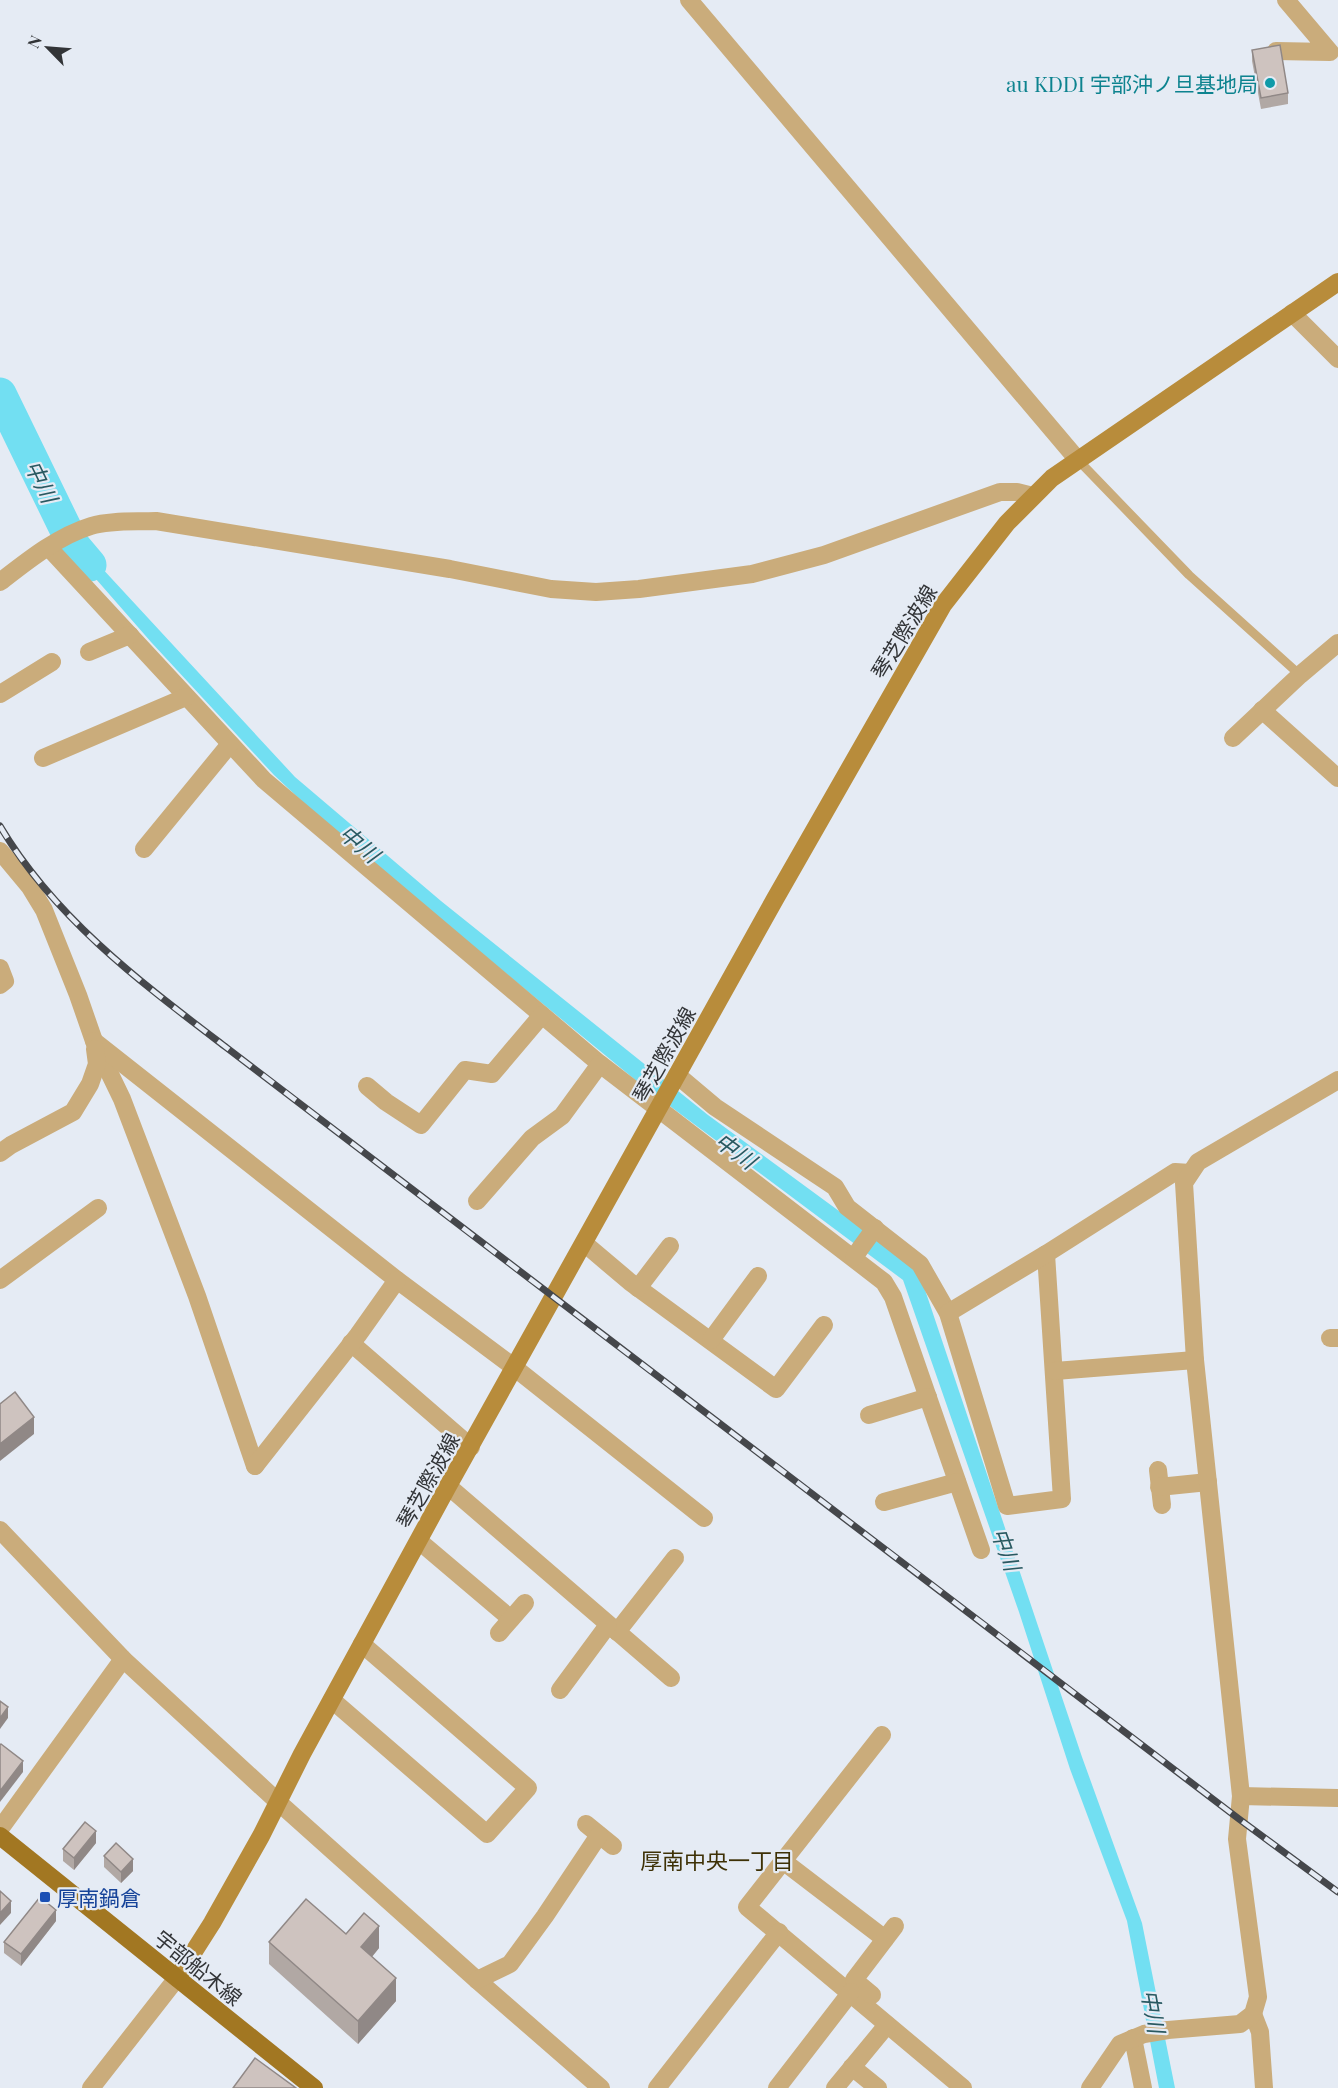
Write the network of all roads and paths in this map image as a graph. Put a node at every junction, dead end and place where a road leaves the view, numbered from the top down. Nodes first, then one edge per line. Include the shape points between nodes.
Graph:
1 (689, 0) edge
2 (1286, 0) edge
3 (1276, 51) edge
4 (1338, 282) edge
5 (1292, 313) junction
6 (1338, 359) edge
7 (1077, 459) junction
8 (1033, 496) junction
9 (49, 548) junction
10 (1, 579) edge
11 (130, 635) junction
12 (1338, 643) edge
13 (89, 652) dead end
14 (52, 662) dead end
15 (1300, 675) junction
16 (0, 694) edge
17 (186, 697) junction
18 (1262, 710) junction
19 (1233, 738) dead end
20 (230, 744) junction
21 (43, 758) dead end
22 (1338, 778) edge
23 (144, 849) dead end
24 (0, 851) edge
25 (0, 968) edge
26 (0, 985) edge
27 (542, 1015) junction
28 (94, 1041) junction
29 (600, 1064) junction
30 (676, 1077) junction
31 (1338, 1080) edge
32 (367, 1086) dead end
33 (660, 1106) junction
34 (0, 1153) edge
35 (1190, 1173) junction
36 (477, 1201) dead end
37 (98, 1208) dead end
38 (874, 1230) junction
39 (584, 1244) junction
40 (670, 1246) dead end
41 (856, 1254) junction
42 (1046, 1254) junction
43 (758, 1276) dead end
44 (0, 1280) edge
45 (397, 1280) junction
46 (638, 1288) junction
47 (948, 1313) junction
48 (824, 1324) dead end
49 (711, 1340) junction
50 (351, 1343) junction
51 (1196, 1360) junction
52 (515, 1368) junction
53 (1055, 1371) junction
54 (928, 1397) junction
55 (869, 1414) dead end
56 (471, 1447) junction
57 (957, 1482) junction
58 (1208, 1482) junction
59 (448, 1486) junction
60 (1160, 1487) dead end
61 (884, 1502) dead end
62 (704, 1518) dead end
63 (0, 1530) edge
64 (419, 1541) junction
65 (981, 1550) dead end
66 (675, 1558) dead end
67 (525, 1603) dead end
68 (511, 1619) junction
69 (613, 1629) junction
70 (499, 1634) dead end
71 (362, 1644) junction
72 (123, 1659) junction
73 (671, 1678) dead end
74 (560, 1690) dead end
75 (332, 1700) junction
76 (882, 1735) dead end
77 (1241, 1796) junction
78 (1338, 1798) edge
79 (277, 1801) junction
80 (0, 1829) edge
81 (600, 1835) dead end
82 (0, 1836) edge
83 (783, 1861) junction
84 (779, 1932) junction
85 (177, 1978) junction
86 (477, 1980) junction
87 (851, 1992) junction
88 (1253, 2014) junction
89 (887, 2025) junction
90 (1139, 2036) junction
91 (852, 2067) junction
92 (91, 2088) edge
93 (314, 2088) edge
94 (601, 2088) edge
95 (657, 2088) edge
96 (777, 2088) edge
97 (835, 2088) edge
98 (878, 2088) edge
99 (963, 2088) edge
100 (977, 2088) edge
101 (1090, 2088) edge
102 (1143, 2088) edge
103 (1264, 2088) edge

1 - 7 street
2 - 3 street via 1330,52
4 - 5 main road, 琴芝際波線
5 - 6 street
5 - 7 main road, 琴芝際波線
7 - 8 main road, 琴芝際波線
7 - 15 lane via 1189,575
8 - 9 street via 1000,492 824,555 752,574 596,592 551,589 156,521 93,526 70,534
8 - 30 main road, 琴芝際波線 via 943,605
9 - 10 street
9 - 11 street
11 - 13 street
11 - 17 street
12 - 15 street
14 - 16 street
15 - 18 street
17 - 20 street
17 - 21 street
18 - 19 street
18 - 22 street
20 - 23 street
20 - 27 street via 294,807
24 - 28 street via 44,910
25 - 26 street via 5,981
27 - 29 street
27 - 32 street via 492,1074 465,1070 422,1125
28 - 34 street via 97,1064 73,1112
28 - 45 street
28 - 50 street via 122,1099 197,1296 255,1466
29 - 33 street
29 - 36 street via 562,1116 532,1138
30 - 33 main road, 琴芝際波線
30 - 38 street via 836,1187 847,1206
31 - 35 street via 1198,1162
33 - 39 main road, 琴芝際波線
33 - 41 street
35 - 42 street via 1175,1172
35 - 51 street via 1184,1183
37 - 44 street
38 - 41 street
38 - 47 street via 920,1264
39 - 46 street
39 - 52 main road, 琴芝際波線
40 - 46 street
41 - 54 street via 893,1297
42 - 47 street
42 - 53 street
43 - 49 street
45 - 50 street
45 - 52 street
46 - 49 street
47 - 53 street via 1007,1506 1062,1499
48 - 49 street via 776,1389
50 - 56 street
51 - 53 street
51 - 58 street
52 - 56 main road, 琴芝際波線
52 - 62 street
54 - 55 street
54 - 57 street
56 - 59 main road, 琴芝際波線
57 - 61 street
57 - 65 street
58 - 60 street
58 - 77 street
59 - 64 main road, 琴芝際波線
59 - 69 street
63 - 72 street
64 - 68 street
64 - 71 main road, 琴芝際波線
66 - 69 street
67 - 68 street
68 - 70 street
69 - 73 street
69 - 74 street
71 - 75 main road, 琴芝際波線
71 - 75 street via 528,1788 487,1834
72 - 79 street
72 - 80 street
75 - 79 main road, 琴芝際波線
76 - 83 street
77 - 78 street
77 - 88 street via 1237,1839 1258,1997
79 - 85 main road, 琴芝際波線 via 212,1923
79 - 86 street
81 - 86 street via 510,1964
82 - 85 main road, 宇部船木線
83 - 84 street via 747,1907
83 - 100 street via 890,1933 854,1980
84 - 87 street
84 - 95 street
85 - 92 street
85 - 93 main road, 宇部船木線
86 - 94 street
87 - 89 street
87 - 96 street
88 - 90 street via 1240,2024
88 - 103 street via 1260,2032
89 - 91 street
89 - 99 street
90 - 101 street via 1120,2044
90 - 102 street
91 - 97 street
91 - 98 street

